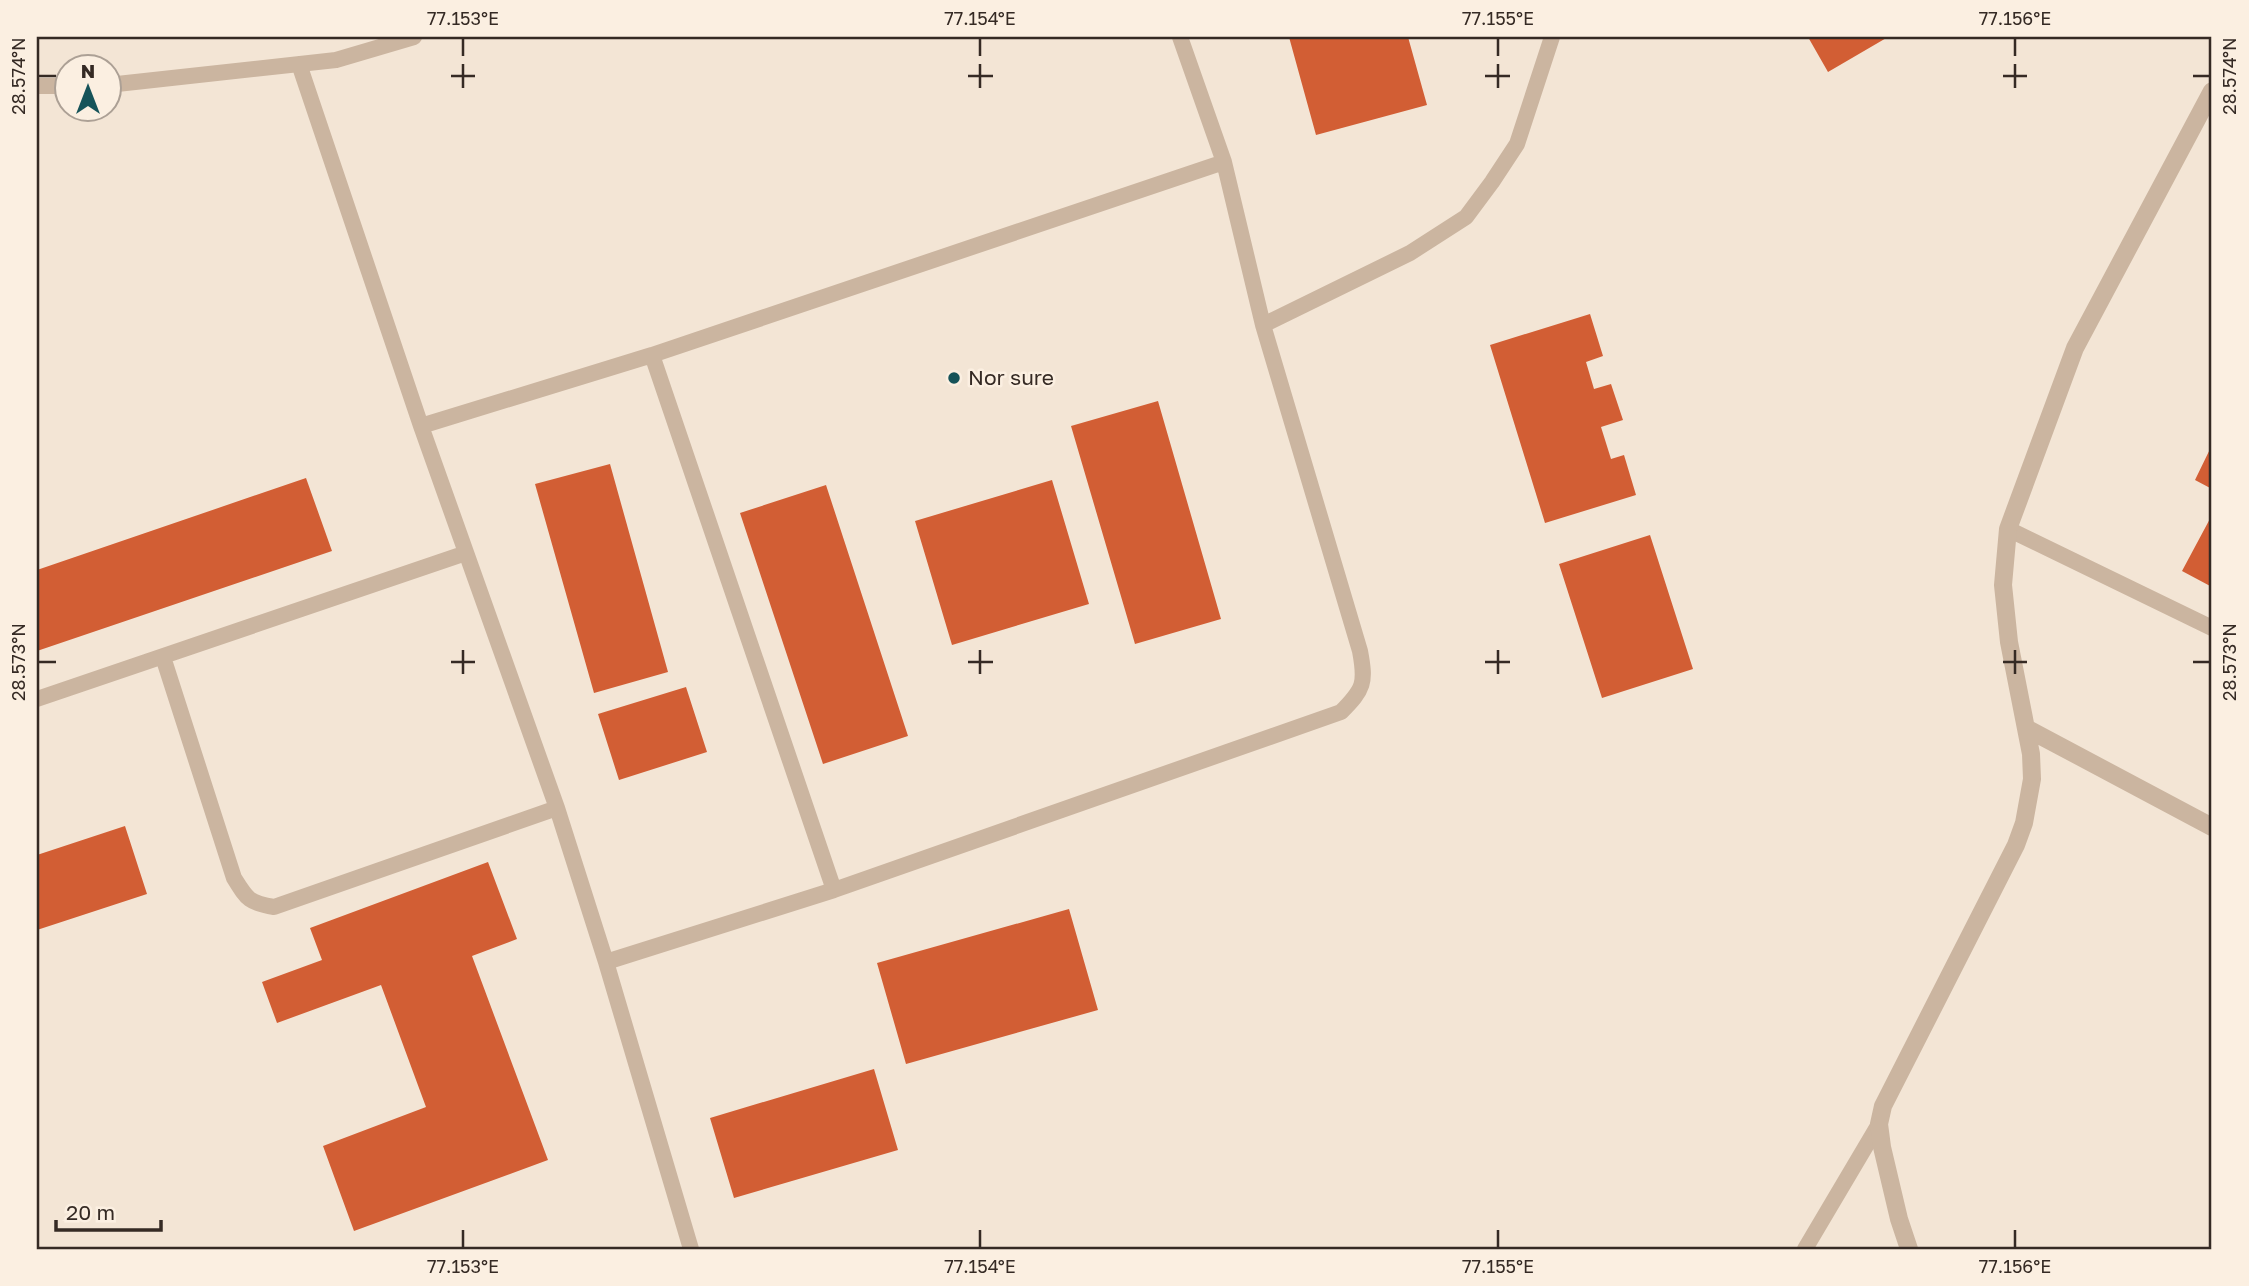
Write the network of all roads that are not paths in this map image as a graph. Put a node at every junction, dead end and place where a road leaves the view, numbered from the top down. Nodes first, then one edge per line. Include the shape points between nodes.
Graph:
1 (414, 37) edge
2 (1180, 37) edge
3 (1552, 37) edge
4 (299, 64) junction
5 (122, 83) edge
6 (2212, 91) edge
7 (1224, 162) junction
8 (1263, 325) junction
9 (652, 355) junction
10 (421, 426) junction
11 (2008, 528) junction
12 (466, 553) junction
13 (2212, 628) edge
14 (163, 657) junction
15 (37, 699) edge
16 (2026, 728) junction
17 (557, 808) junction
18 (2212, 827) edge
19 (834, 890) junction
20 (606, 962) junction
21 (1879, 1124) junction
22 (691, 1249) edge
23 (1805, 1249) edge
24 (1909, 1249) edge

1 - 4 lane via 336,60
2 - 7 lane
3 - 8 lane via 1517,144 1466,217 1410,253
4 - 5 lane
4 - 10 lane
6 - 11 street via 2075,348
7 - 8 lane
7 - 9 lane
8 - 19 lane via 1360,651 1364,674 1359,694 1341,712
9 - 10 lane
9 - 19 lane
10 - 12 lane
11 - 13 lane
11 - 16 street via 2003,585
12 - 14 lane
12 - 17 lane
14 - 15 lane
14 - 17 lane via 234,878 255,904 274,906
16 - 18 street
16 - 21 street via 2032,779 2016,845
17 - 20 lane
19 - 20 lane
20 - 22 lane
21 - 23 lane
21 - 24 street

